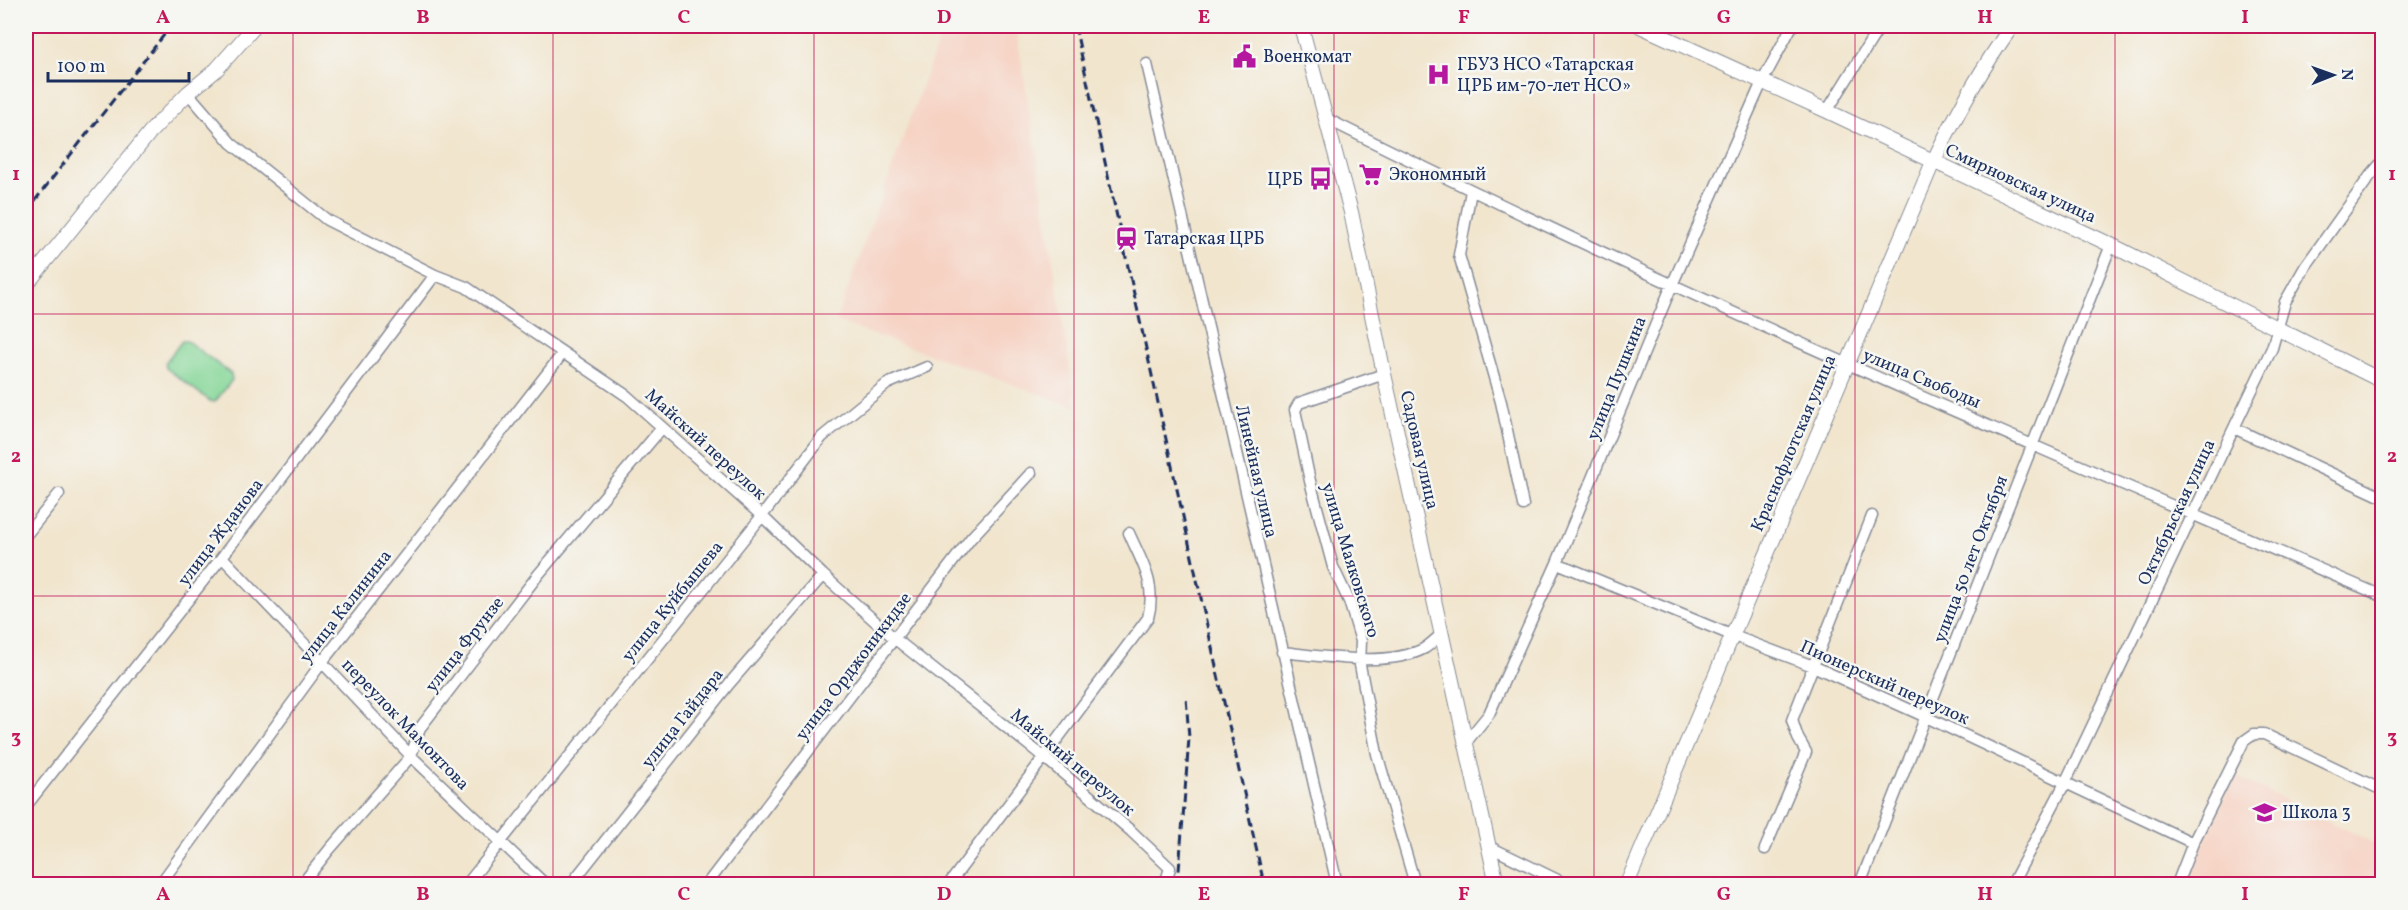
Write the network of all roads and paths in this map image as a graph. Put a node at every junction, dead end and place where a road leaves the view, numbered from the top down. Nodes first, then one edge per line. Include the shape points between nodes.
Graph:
1 (255, 26) edge
2 (1300, 26) edge
3 (1640, 26) edge
4 (1792, 26) edge
5 (1880, 26) edge
6 (2012, 26) edge
7 (1147, 64) dead end
8 (1762, 82) junction
9 (188, 93) junction
10 (1827, 111) junction
11 (1324, 118) junction
12 (1933, 162) junction
13 (2382, 162) edge
14 (1471, 191) junction
15 (2111, 245) junction
16 (435, 274) junction
17 (26, 285) edge
18 (1672, 285) junction
19 (2277, 329) junction
20 (563, 353) junction
21 (1846, 364) junction
22 (927, 367) dead end
23 (1384, 374) junction
24 (2382, 381) edge
25 (2234, 428) junction
26 (661, 429) junction
27 (2032, 443) junction
28 (1031, 473) dead end
29 (59, 494) dead end
30 (2382, 497) edge
31 (1523, 505) dead end
32 (2194, 514) junction
33 (762, 516) junction
34 (1872, 516) dead end
35 (1128, 533) dead end
36 (26, 535) edge
37 (222, 557) junction
38 (1557, 563) junction
39 (823, 575) junction
40 (2382, 596) edge
41 (1443, 633) junction
42 (1731, 635) junction
43 (894, 638) junction
44 (1282, 652) junction
45 (1360, 658) junction
46 (323, 661) junction
47 (1813, 666) junction
48 (1926, 717) junction
49 (1467, 741) junction
50 (411, 756) junction
51 (1045, 758) junction
52 (2065, 783) junction
53 (2382, 790) edge
54 (26, 806) edge
55 (500, 843) junction
56 (2193, 843) junction
57 (1488, 846) junction
58 (1765, 849) dead end
59 (160, 885) edge
60 (302, 885) edge
61 (468, 885) edge
62 (545, 885) edge
63 (571, 885) edge
64 (707, 885) edge
65 (949, 885) edge
66 (1164, 885) edge
67 (1337, 885) edge
68 (1415, 885) edge
69 (1497, 885) edge
70 (1566, 885) edge
71 (1627, 885) edge
72 (1860, 885) edge
73 (2012, 885) edge
74 (2177, 885) edge

1 - 9 street via 216,70
2 - 11 street, Садовая улица
3 - 8 street, Смирновская улица
4 - 8 street, улица Пушкина
5 - 10 street
6 - 12 street, Краснофлотская улица via 1984,64
7 - 44 street, Линейная улица
8 - 10 street, Смирновская улица
8 - 18 street, улица Пушкина
9 - 16 street, Майский переулок via 231,143 327,220
9 - 17 street via 151,131
10 - 12 street, Смирновская улица
11 - 14 street, улица Свободы
11 - 23 street, Садовая улица via 1351,212
12 - 15 street, Смирновская улица
12 - 21 street, Краснофлотская улица
13 - 19 street, Октябрьская улица via 2305,267 2285,302
14 - 18 street, улица Свободы
14 - 31 street via 1459,255 1501,402
15 - 19 street, Смирновская улица
15 - 27 street, улица 50 лет Октября
16 - 20 street, Майский переулок via 466,287
16 - 37 street, улица Жданова
18 - 21 street, улица Свободы
18 - 38 street, улица Пушкина
19 - 24 street, Смирновская улица
19 - 25 street, Октябрьская улица
20 - 26 street, Майский переулок via 627,396
20 - 46 street, улица Калинина
21 - 27 street, улица Свободы
21 - 42 street, Краснофлотская улица
22 - 33 street, улица Куйбышева via 887,384 822,437
23 - 41 street, Садовая улица
23 - 45 street, улица Маяковского via 1299,403 1295,410 1333,567 1362,642
25 - 30 street
25 - 32 street, Октябрьская улица
26 - 33 street, Майский переулок
26 - 50 street, улица Фрунзе via 538,576 420,728
27 - 32 street, улица Свободы
27 - 48 street, улица 50 лет Октября
28 - 43 street, улица Орджоникидзе via 971,538
29 - 36 street
32 - 40 street, улица Свободы
32 - 52 street, Октябрьская улица
33 - 39 street, Майский переулок
33 - 55 street, улица Куйбышева
34 - 47 street
35 - 51 street via 1151,582 1148,618
37 - 46 street, переулок Мамонтова
37 - 54 street, улица Жданова
38 - 42 street, Пионерский переулок
38 - 49 street, улица Пушкина via 1489,714
39 - 43 street, Майский переулок
39 - 63 street, улица Гайдара via 729,684
41 - 45 street via 1425,648 1408,655
41 - 49 street, Садовая улица
42 - 47 street, Пионерский переулок
42 - 71 street, Краснофлотская улица
43 - 51 street, Майский переулок
43 - 64 street, улица Орджоникидзе
44 - 45 street
44 - 67 street, Линейная улица
45 - 68 street, улица Маяковского via 1377,754
46 - 50 street, переулок Мамонтова
46 - 59 street, улица Калинина
47 - 48 street, Пионерский переулок
47 - 58 street via 1792,720 1806,752
48 - 52 street, Пионерский переулок
48 - 72 street, улица 50 лет Октября
49 - 57 street, Садовая улица
50 - 55 street, переулок Мамонтова
50 - 60 street, улица Фрунзе
51 - 65 street
51 - 66 street, Майский переулок via 1170,868
52 - 56 street, Пионерский переулок
52 - 73 street, Октябрьская улица
53 - 56 street via 2264,734 2253,734 2244,741
55 - 61 street, улица Куйбышева
55 - 62 street, переулок Мамонтова
56 - 74 street
57 - 69 street, Садовая улица
57 - 70 street

